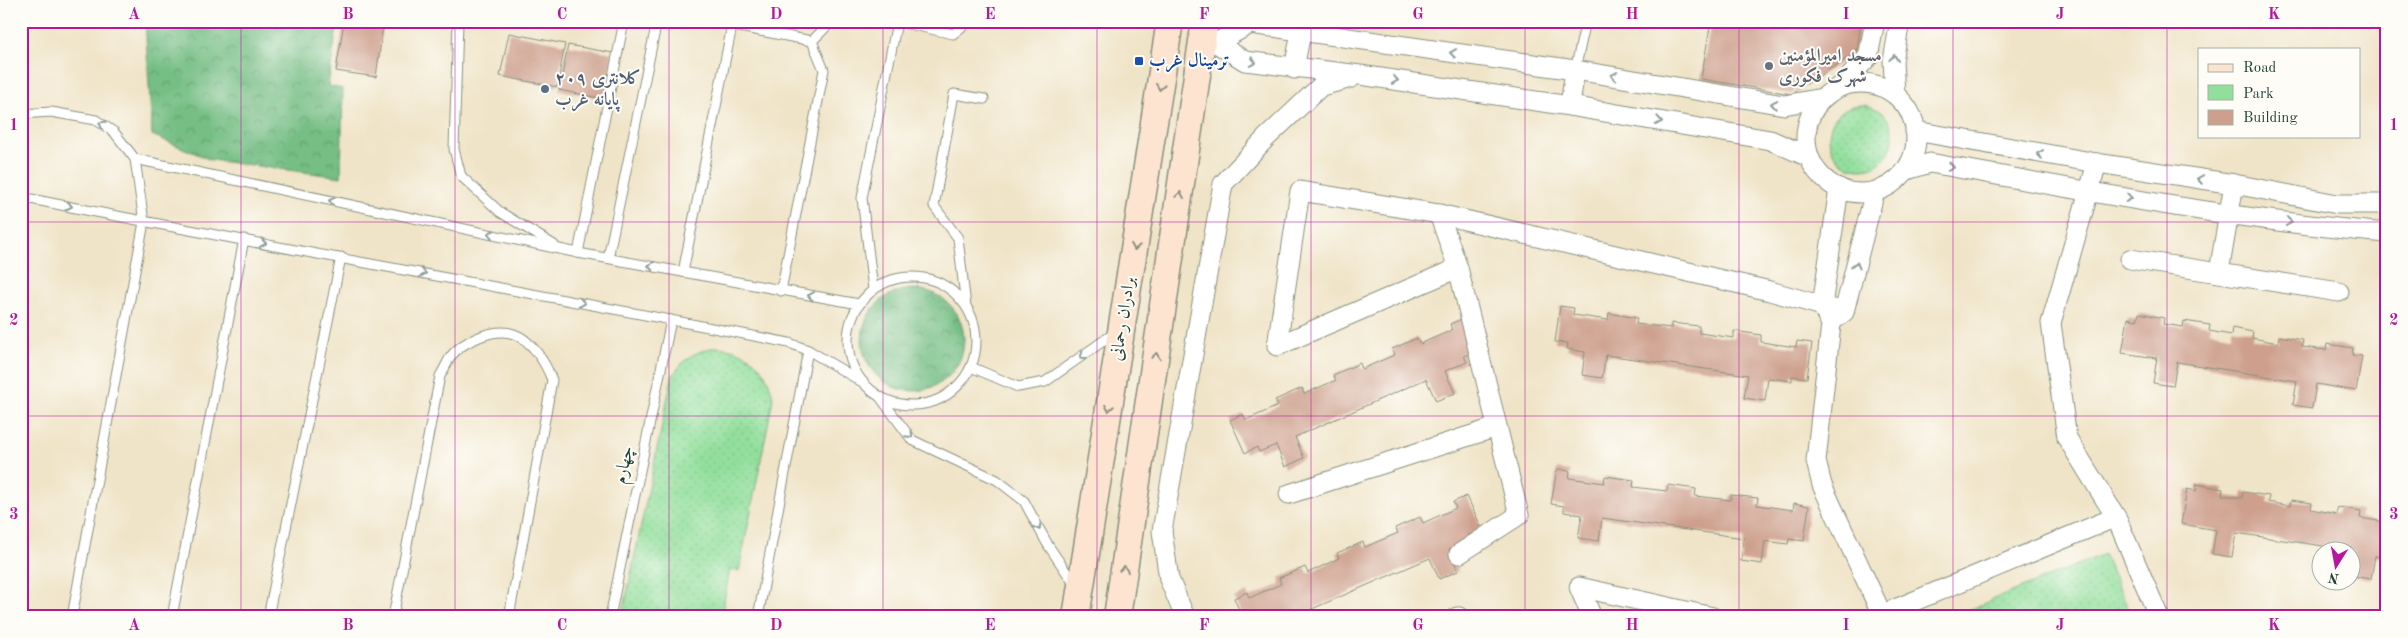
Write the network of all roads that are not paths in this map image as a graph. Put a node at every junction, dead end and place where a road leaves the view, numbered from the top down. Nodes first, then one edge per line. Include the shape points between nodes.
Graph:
1 (458, 21) edge
2 (624, 21) edge
3 (657, 21) edge
4 (708, 21) edge
5 (832, 21) edge
6 (969, 21) edge
7 (1170, 21) edge
8 (1586, 21) edge
9 (1875, 21) edge
10 (1900, 21) edge
11 (896, 22) edge
12 (732, 26) junction
13 (1301, 32) junction
14 (1208, 35) edge
15 (812, 41) junction
16 (1294, 69) junction
17 (1575, 70) junction
18 (1360, 75) junction
19 (1841, 86) junction
20 (1895, 94) junction
21 (1822, 98) junction
22 (984, 99) dead end
23 (1570, 106) junction
24 (21, 114) edge
25 (1915, 131) junction
26 (1809, 157) junction
27 (135, 159) junction
28 (2097, 163) junction
29 (1904, 171) junction
30 (2234, 184) junction
31 (1839, 188) junction
32 (1874, 191) junction
33 (2090, 192) junction
34 (21, 196) edge
35 (2387, 204) edge
36 (2228, 213) junction
37 (1439, 214) junction
38 (144, 222) junction
39 (2387, 233) edge
40 (244, 239) junction
41 (560, 249) junction
42 (578, 252) junction
43 (341, 257) junction
44 (608, 258) junction
45 (2130, 259) dead end
46 (1458, 268) junction
47 (683, 272) junction
48 (2219, 272) junction
49 (873, 289) junction
50 (781, 291) junction
51 (2339, 292) dead end
52 (859, 304) junction
53 (966, 306) junction
54 (1822, 306) junction
55 (1837, 318) junction
56 (671, 320) junction
57 (1122, 328) junction
58 (808, 350) junction
59 (970, 367) junction
60 (864, 383) junction
61 (880, 396) junction
62 (1497, 427) junction
63 (1289, 494) dead end
64 (2116, 517) junction
65 (1459, 554) dead end
66 (1080, 592) junction
67 (1881, 616) edge
68 (72, 617) edge
69 (172, 617) edge
70 (268, 617) edge
71 (393, 617) edge
72 (510, 617) edge
73 (610, 617) edge
74 (758, 617) edge
75 (1076, 617) edge
76 (1117, 617) edge
77 (1185, 617) edge
78 (1592, 617) edge
79 (1713, 617) edge
80 (2159, 617) edge

1 - 41 lane via 454,149 462,176 500,212
2 - 42 lane
3 - 44 lane
4 - 12 lane
5 - 15 lane
6 - 11 lane via 954,34
7 -> 57 main road, برادران رحمانی
8 - 17 lane
9 - 19 street via 1868,57
20 -> 10 street via 1893,61
11 - 49 lane via 862,198
12 - 15 lane
12 - 47 lane
13 - 14 street via 1250,24
13 - 16 street
17 -> 13 street
14 -> 16 street via 1245,61
76 -> 14 main road
15 - 50 lane via 824,70
16 - 18 street
21 -> 17 street via 1784,105
17 - 23 street
18 -> 23 street
18 - 77 street via 1321,86 1223,184 1162,531 1170,579
19 - 20 street via 1869,83
19 - 21 street
20 - 25 street via 1905,104
21 - 26 street via 1810,115 1806,129
22 - 53 lane via 954,94 934,206 958,238
23 -> 26 street via 1770,140
27 -> 24 lane via 114,132 96,120 51,112
28 -> 25 street
25 - 29 street via 1913,152
26 - 31 street via 1821,175
27 - 38 lane
41 -> 27 lane
30 -> 28 street
28 - 33 street
29 - 32 street via 1896,180
29 -> 33 street via 1930,163
30 - 35 street via 2337,204
30 - 36 street
31 - 32 street via 1863,193
31 - 54 street
55 -> 32 street
33 -> 36 street
33 - 64 street via 2052,323 2067,438
34 -> 38 lane
36 -> 39 street
36 - 48 street
37 - 46 street
37 - 46 street via 1300,191 1277,346
37 - 54 street
38 - 40 lane
38 - 68 lane
40 -> 43 lane
40 - 69 lane
41 - 42 lane
42 - 44 lane
43 -> 56 lane
43 - 70 lane
47 -> 44 lane
45 - 48 street
46 - 62 street
47 - 50 lane
48 - 51 street
49 - 52 lane
49 - 53 lane via 892,280 913,276 934,280 952,291
52 -> 50 lane
52 - 60 lane via 850,324 848,345 852,365
53 - 59 lane via 975,326 976,347
54 - 55 street
55 - 67 street via 1816,460 1822,485
56 - 58 lane
56 - 73 lane, چهارم
57 -> 59 lane via 1045,382 1018,387
57 -> 66 main road, برادران رحمانی
58 - 60 lane
58 - 74 lane
59 - 61 lane via 959,385 942,398 922,404 900,404
60 - 61 lane
61 -> 66 lane via 912,440 997,480 1024,501 1048,545
62 - 63 street
62 - 65 street via 1519,515
64 - 67 street
64 - 80 street
66 - 75 main road, برادران رحمانی
71 - 72 lane via 440,376 451,356 468,341 491,334 514,334 533,348 546,364 552,380
78 - 79 street via 1579,587

